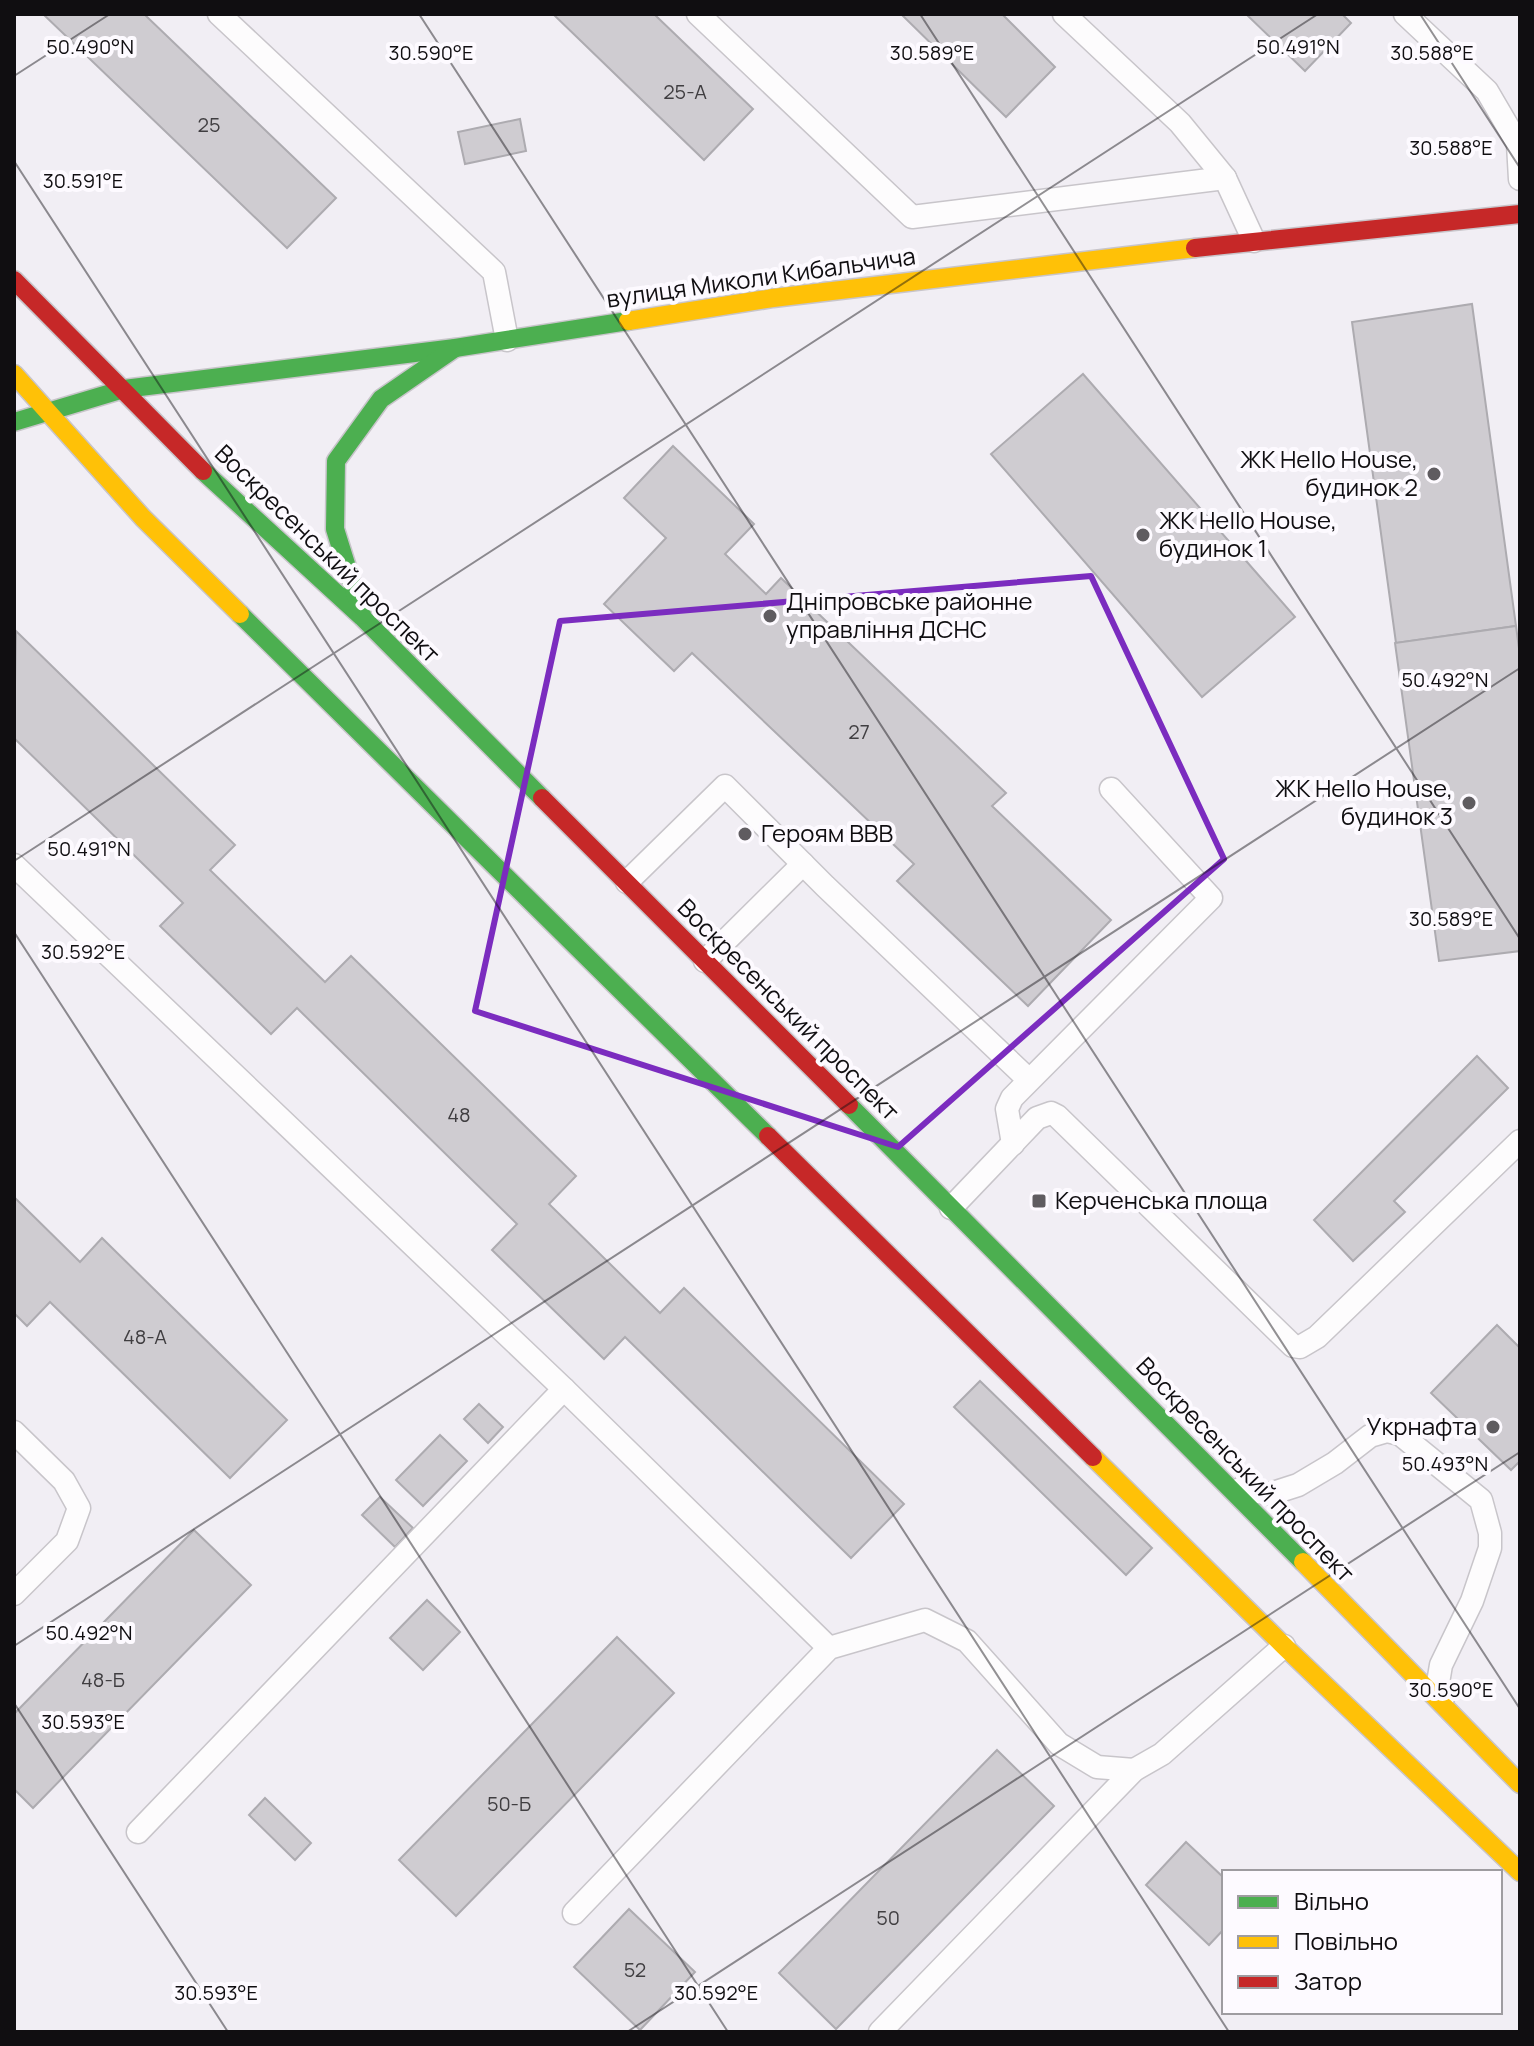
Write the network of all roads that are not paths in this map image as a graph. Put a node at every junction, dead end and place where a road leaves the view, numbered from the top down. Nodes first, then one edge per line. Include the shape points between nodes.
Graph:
1 (219, 14) edge
2 (698, 14) edge
3 (1064, 14) edge
4 (1405, 14) edge
5 (1225, 178) junction
6 (1520, 179) edge
7 (1520, 214) edge
8 (1254, 241) junction
9 (14, 280) edge
10 (507, 340) junction
11 (455, 348) junction
12 (14, 374) edge
13 (124, 389) junction
14 (49, 411) junction
15 (14, 422) edge
16 (362, 617) junction
17 (1111, 789) dead end
18 (803, 864) junction
19 (14, 865) edge
20 (627, 882) junction
21 (705, 961) junction
22 (1029, 1080) junction
23 (1520, 1141) edge
24 (1013, 1144) junction
25 (951, 1208) junction
26 (564, 1389) junction
27 (14, 1432) edge
28 (1230, 1487) junction
29 (14, 1594) edge
30 (1284, 1646) junction
31 (829, 1648) junction
32 (1449, 1714) junction
33 (1515, 1768) edge
34 (1134, 1770) junction
35 (138, 1832) dead end
36 (1520, 1872) edge
37 (574, 1913) dead end
38 (880, 2032) edge

1 - 10 lane via 494,272
2 - 5 lane via 912,217
3 - 5 lane via 1180,123
4 - 6 lane via 1487,91 1518,144
5 - 8 lane
7 - 8 main road, вулиця Миколи Кибальчича
8 - 10 main road, вулиця Миколи Кибальчича via 773,298
9 - 13 main road, Воскресенський проспект
10 - 11 main road, вулиця Миколи Кибальчича
11 - 13 main road, вулиця Миколи Кибальчича
11 - 16 main road via 381,399 336,461 335,529
12 - 14 main road
13 - 14 main road, вулиця Миколи Кибальчича
13 - 16 main road, Воскресенський проспект via 215,483
14 - 15 main road, вулиця Миколи Кибальчича
14 - 30 main road via 143,518
16 - 20 main road, Воскресенський проспект
17 - 22 lane via 1211,898
18 - 20 lane via 725,786
18 - 21 lane
18 - 22 lane
19 - 26 lane
20 - 21 main road, Воскресенський проспект
21 - 25 main road, Воскресенський проспект
22 - 24 lane via 1007,1109
23 - 24 lane via 1317,1337 1300,1347 1293,1346 1057,1116 1037,1118
24 - 25 lane
25 - 28 main road, Воскресенський проспект
26 - 31 lane
26 - 35 lane
27 - 29 lane via 64,1481 79,1508 67,1541
28 - 32 main road, Воскресенський проспект
28 - 32 lane via 1270,1494 1298,1485 1370,1436 1387,1431 1400,1434 1481,1500 1490,1548 1441,1665 1438,1683
30 - 34 lane via 1162,1754
30 - 36 main road
31 - 34 lane via 925,1620 967,1641 1059,1744 1097,1767
31 - 37 lane
32 - 33 main road, Воскресенський проспект
34 - 38 lane

